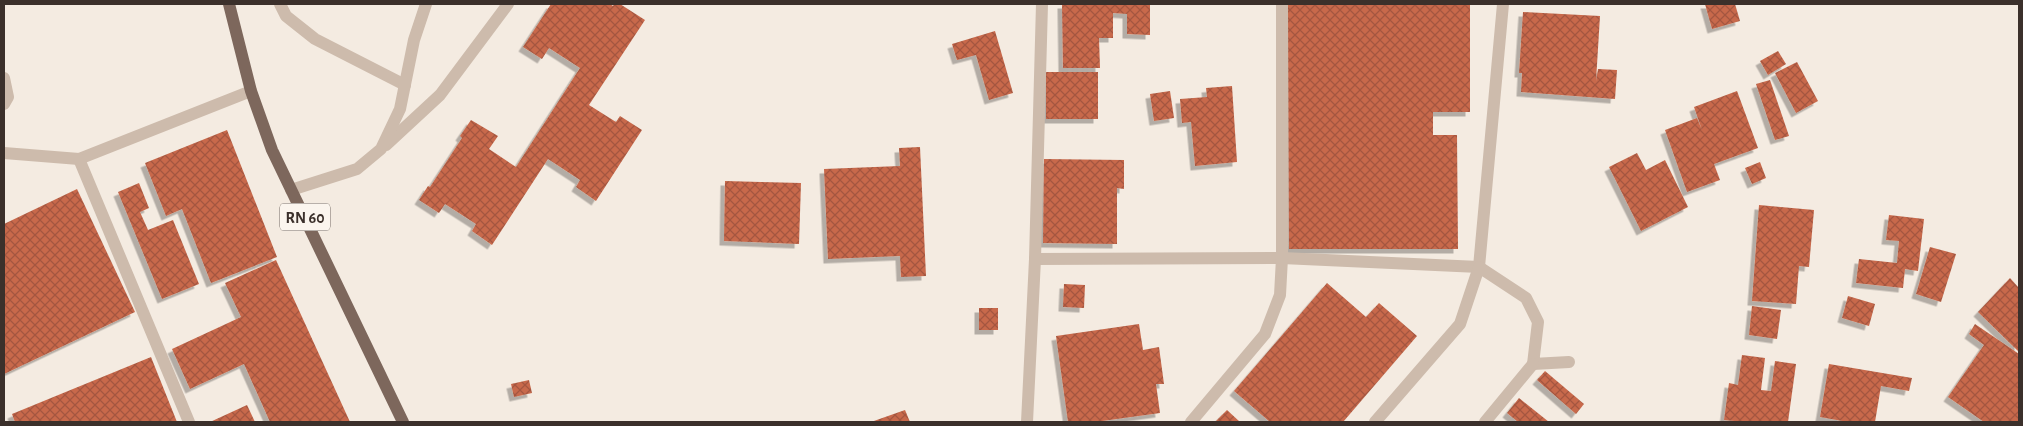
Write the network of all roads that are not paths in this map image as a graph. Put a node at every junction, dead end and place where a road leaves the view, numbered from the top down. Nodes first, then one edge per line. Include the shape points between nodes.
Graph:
1 (229, 4) edge
2 (280, 4) edge
3 (426, 4) edge
4 (508, 4) edge
5 (1042, 4) edge
6 (1282, 4) edge
7 (1503, 4) edge
8 (4, 78) edge
9 (405, 85) junction
10 (251, 91) junction
11 (4, 104) edge
12 (381, 149) junction
13 (4, 155) edge
14 (79, 159) junction
15 (291, 190) junction
16 (1282, 258) junction
17 (1035, 259) junction
18 (1479, 267) junction
19 (1569, 362) dead end
20 (1533, 364) junction
21 (188, 422) edge
22 (403, 422) edge
23 (1027, 422) edge
24 (1191, 422) edge
25 (1375, 422) edge
26 (1485, 422) edge

1 - 10 main road, RN 60
2 - 9 street via 286,16 315,39
3 - 9 street via 414,40
4 - 12 street via 440,95
5 - 17 street
6 - 16 street
7 - 18 street
8 - 11 street via 8,97
9 - 12 street via 400,110
10 - 14 street
10 - 15 main road, RN 60 via 272,150
12 - 15 street via 356,169
13 - 14 street
14 - 21 street
15 - 22 main road, RN 60
16 - 17 street
16 - 18 street
16 - 24 street via 1280,295 1266,334
17 - 23 street
18 - 20 street via 1526,298 1538,322
18 - 25 street via 1460,324
19 - 20 street
20 - 26 street

